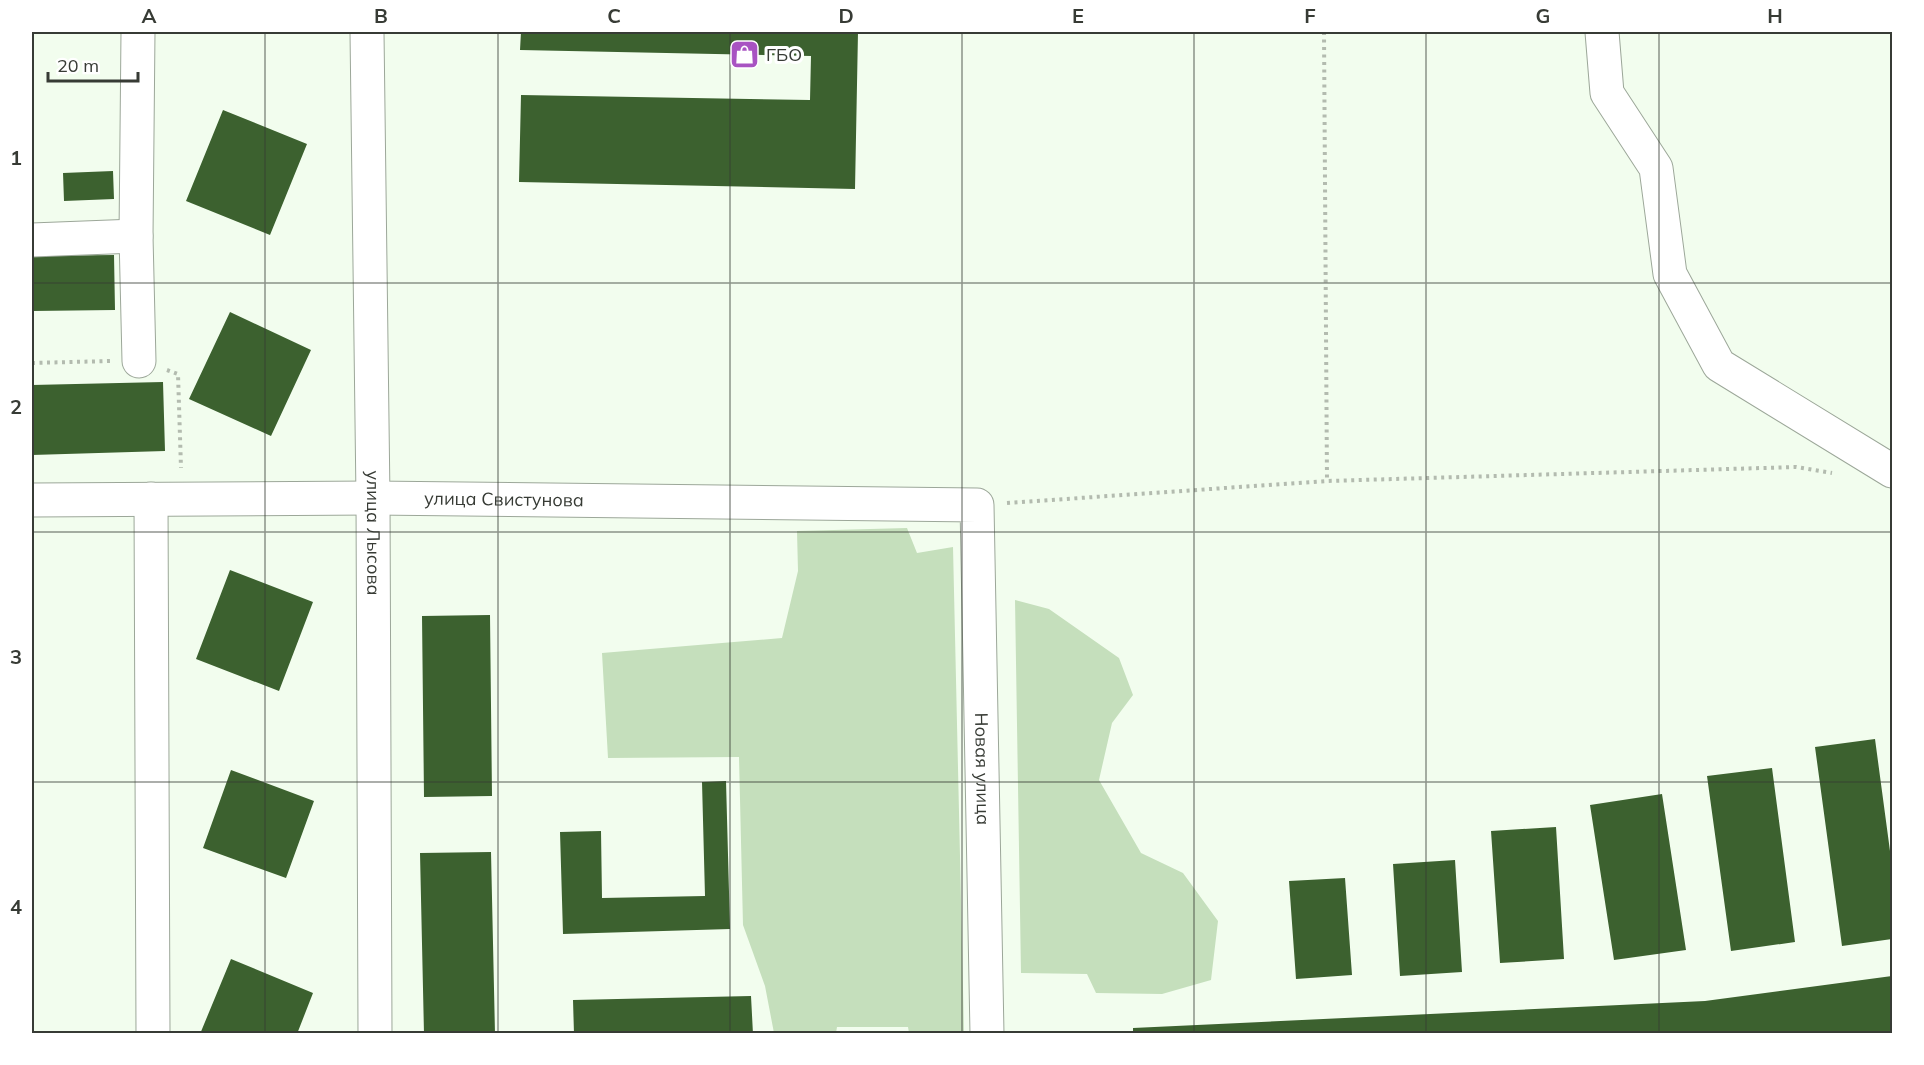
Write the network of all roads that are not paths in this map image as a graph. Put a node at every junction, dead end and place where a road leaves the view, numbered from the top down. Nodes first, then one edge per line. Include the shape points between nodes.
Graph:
1 (138, 32) edge
2 (367, 32) edge
3 (1602, 32) edge
4 (136, 236) junction
5 (32, 240) edge
6 (139, 361) road end
7 (1893, 471) edge
8 (373, 498) junction
9 (167, 499) junction
10 (32, 500) edge
11 (977, 505) joint
12 (153, 1034) edge
13 (375, 1034) edge
14 (987, 1034) edge

1 - 4 street
2 - 8 street, улица Лысова
3 - 7 street via 1607,93 1656,168 1670,274 1719,365
4 - 5 street
4 - 6 street
8 - 9 street, улица Свистунова
8 - 11 street, улица Свистунова
8 - 13 street, улица Лысова
9 - 10 street, улица Свистунова
9 - 12 street
11 - 14 street, Новая улица

